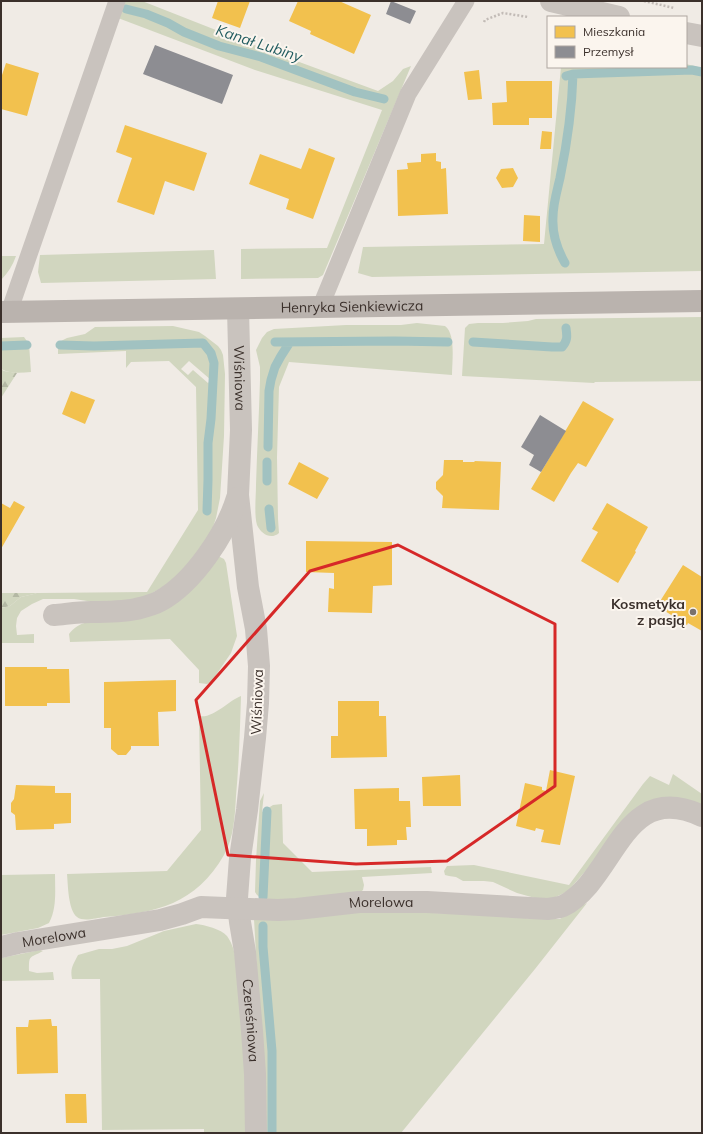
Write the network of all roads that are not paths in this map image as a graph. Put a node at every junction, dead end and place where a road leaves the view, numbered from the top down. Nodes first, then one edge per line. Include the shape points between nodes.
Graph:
1 (118, 1) edge
2 (466, 1) edge
3 (551, 1) edge
4 (615, 16) edge
5 (687, 33) edge
6 (702, 36) edge
7 (702, 301) edge
8 (320, 308) junction
9 (238, 309) junction
10 (5, 312) edge
11 (238, 495) junction
12 (54, 615) dead end
13 (702, 816) edge
14 (240, 858) junction
15 (201, 906) junction
16 (238, 908) junction
17 (1, 947) edge
18 (256, 1133) edge

1 - 10 lane
2 - 8 lane via 408,94
3 - 4 street
5 - 6 street
7 - 8 street, Henryka Sienkiewicza
8 - 9 street, Henryka Sienkiewicza
9 - 10 street, Henryka Sienkiewicza
9 - 11 street, Wiśniowa via 241,430
11 - 12 street, Wiśniowa via 234,510 214,546 192,574 159,602 123,611
11 - 14 street, Wiśniowa via 259,666 252,776
13 - 16 street, Morelowa via 670,807 646,814 628,829 581,892 561,907 548,909 427,902 373,902 297,910
14 - 15 street, Morelowa via 223,890
14 - 16 street, Wiśniowa
15 - 16 street, Morelowa
15 - 17 street, Morelowa via 160,920
16 - 18 street, Czereśniowa via 245,952 256,1074

